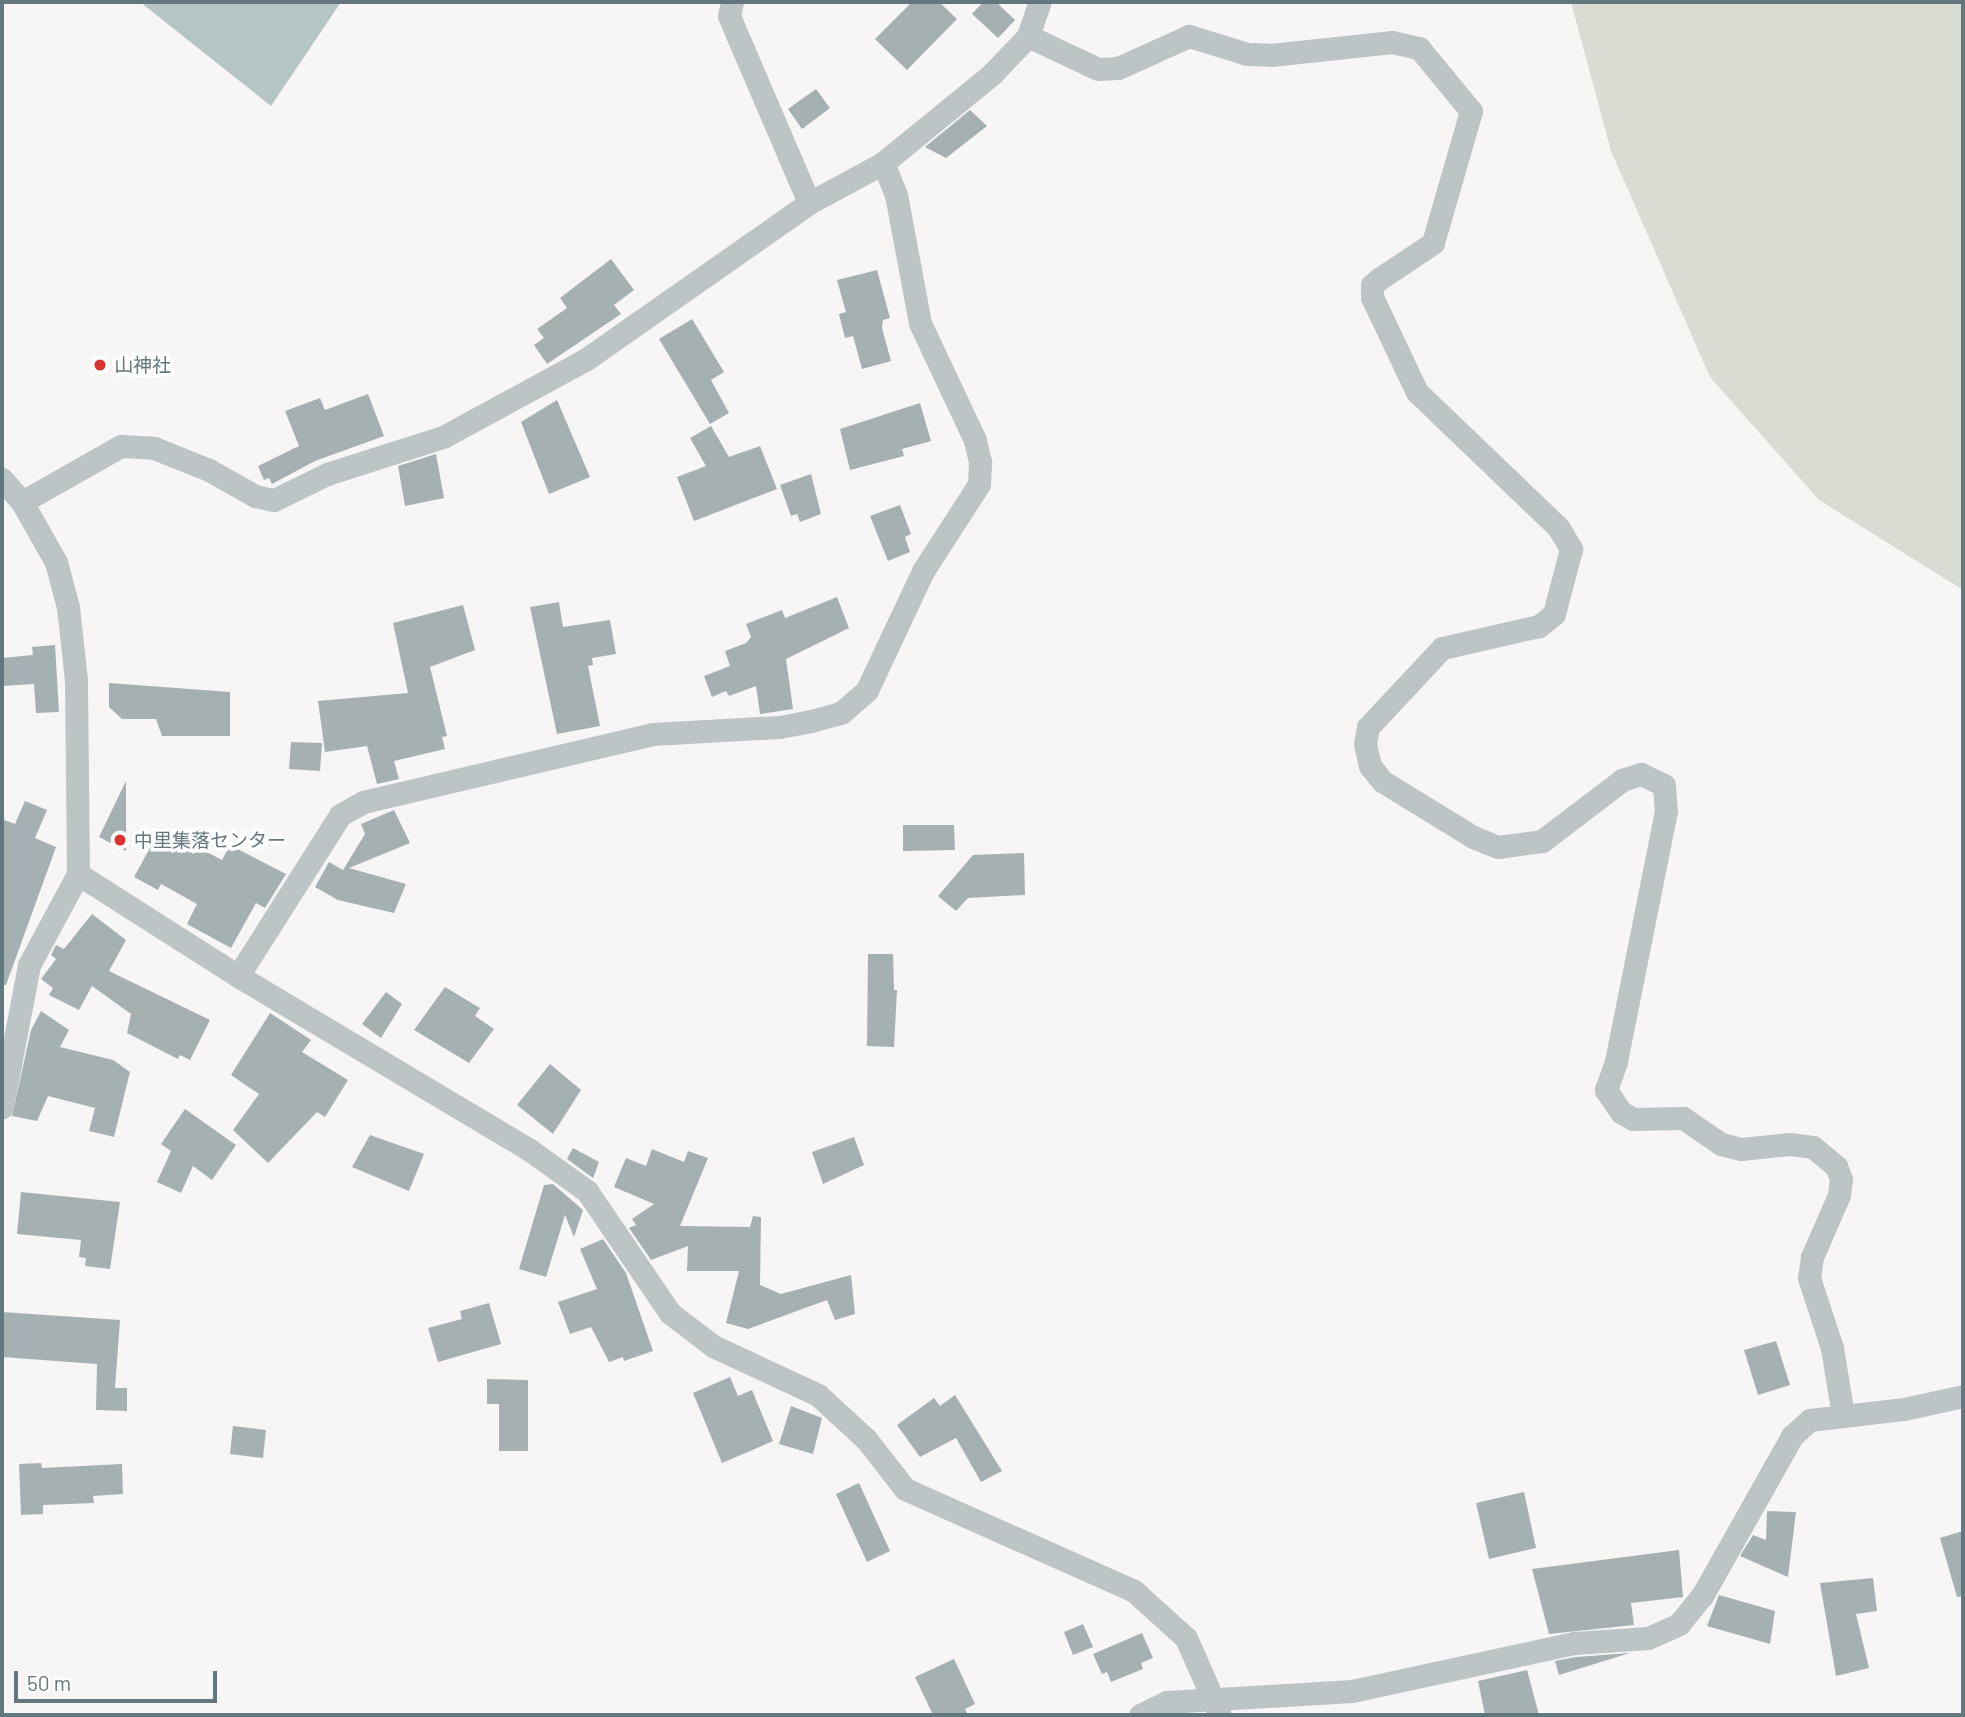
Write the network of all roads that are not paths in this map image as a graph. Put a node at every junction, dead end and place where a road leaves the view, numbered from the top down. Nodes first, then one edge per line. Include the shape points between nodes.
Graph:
1 (732, 2) edge
2 (1040, 2) edge
3 (1028, 36) junction
4 (883, 163) junction
5 (809, 203) junction
6 (2, 479) edge
7 (22, 502) junction
8 (78, 874) junction
9 (238, 976) junction
10 (2, 1107) edge
11 (1963, 1396) edge
12 (1843, 1415) junction
13 (1217, 1706) edge
14 (1140, 1715) edge

1 - 5 street via 729,16
2 - 3 street
3 - 4 street via 992,74
3 - 12 street via 1098,69 1118,68 1189,36 1247,54 1271,55 1392,42 1419,48 1471,111 1437,235 1420,255 1372,285 1372,298 1417,393 1558,527 1571,549 1554,614 1539,626 1441,648 1368,727 1365,744 1370,766 1382,781 1473,837 1498,847 1542,841 1622,780 1641,774 1664,785 1666,811 1616,1062 1605,1090 1621,1112 1633,1119 1683,1118 1721,1144 1741,1149 1789,1144 1813,1147 1836,1166 1842,1179 1839,1195 1812,1257 1809,1278 1832,1348
4 - 5 street
4 - 9 street via 896,195 920,323 975,440 980,462 979,484 923,571 867,690 841,713 811,721 653,734 363,802 340,815
5 - 7 street via 584,360 443,437 327,474 274,499 255,496 209,470 154,448 121,446
6 - 7 street
7 - 8 street via 56,562 68,607 76,681
8 - 9 street
8 - 10 street via 29,965
9 - 13 street via 531,1151 587,1191 670,1313 713,1346 818,1395 866,1439 905,1489 1134,1591 1186,1638
11 - 12 street
12 - 13 street via 1810,1420 1792,1436 1702,1596 1679,1624 1648,1638 1574,1643 1352,1691
13 - 14 street via 1167,1702

